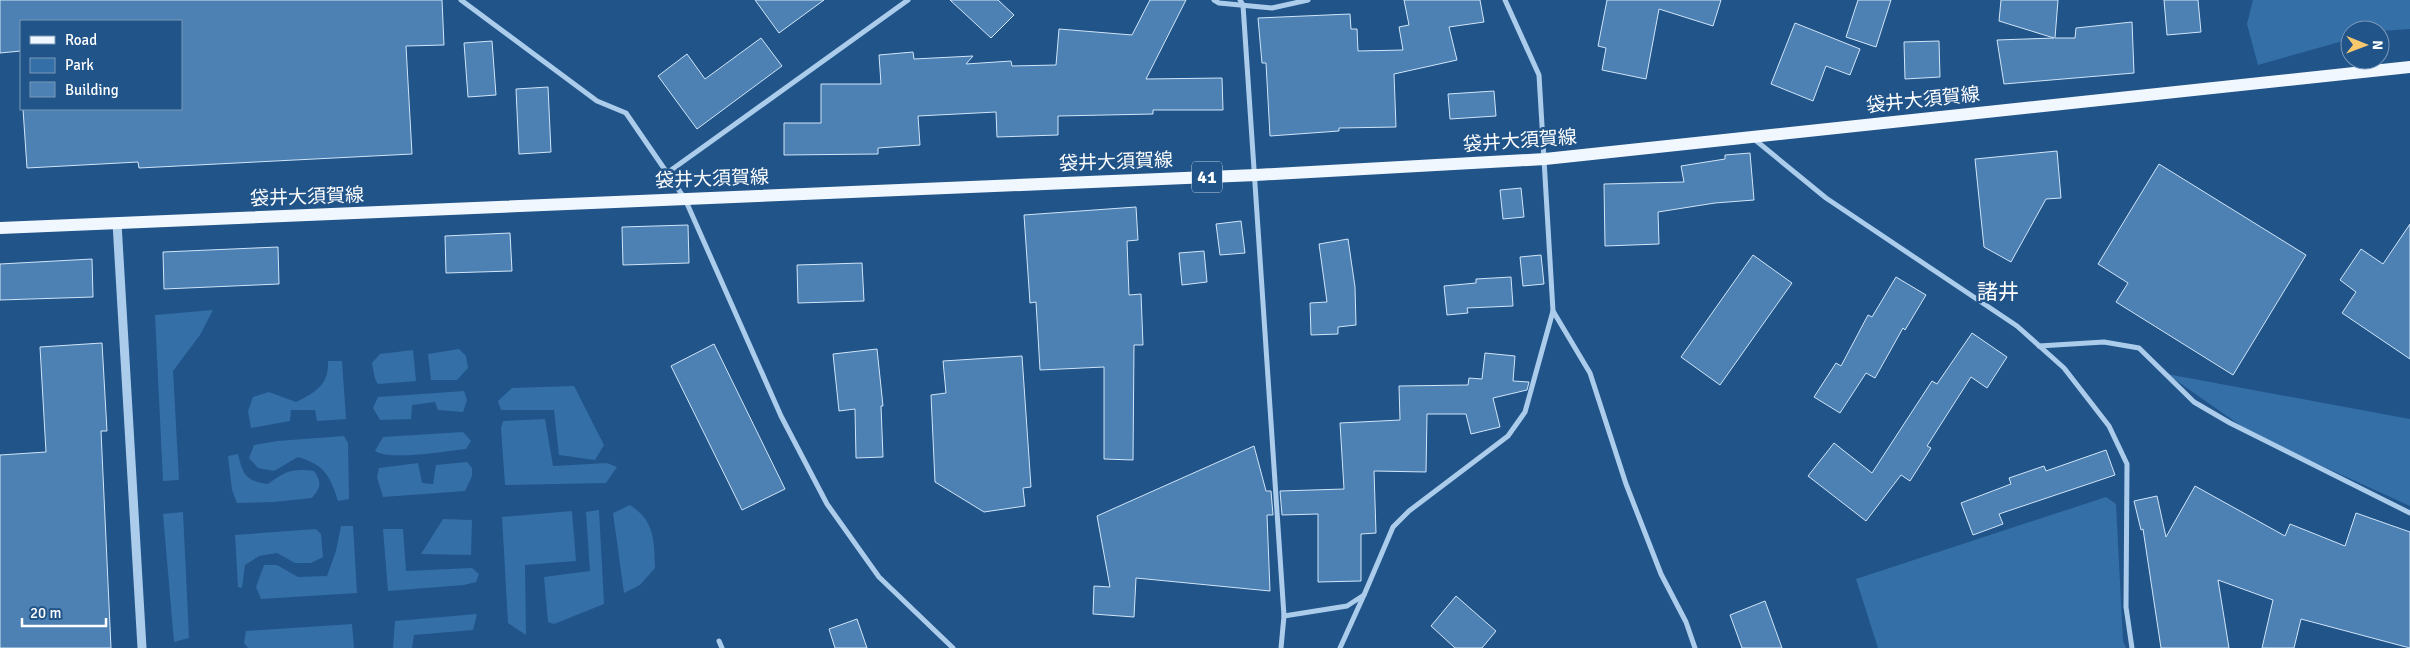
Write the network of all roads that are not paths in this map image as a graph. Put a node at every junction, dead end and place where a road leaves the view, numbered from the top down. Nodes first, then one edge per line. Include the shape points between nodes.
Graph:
1 (461, 0) edge
2 (908, 0) edge
3 (1214, 0) edge
4 (1308, 0) edge
5 (1505, 0) edge
6 (1242, 3) edge
7 (2410, 67) edge
8 (1752, 137) junction
9 (1545, 159) junction
10 (667, 173) junction
11 (1256, 175) junction
12 (685, 199) junction
13 (117, 223) junction
14 (0, 228) edge
15 (1553, 311) junction
16 (2038, 346) junction
17 (2410, 514) edge
18 (1364, 595) junction
19 (1284, 616) junction
20 (719, 641) dead end
21 (142, 648) edge
22 (722, 648) edge
23 (953, 648) edge
24 (1281, 648) edge
25 (1340, 648) edge
26 (1695, 648) edge
27 (2132, 648) edge

1 - 10 street via 597,101 626,113
2 - 10 street
3 - 6 street via 1218,3
4 - 6 street via 1272,8
5 - 9 street via 1539,75
6 - 11 street
7 - 8 main road, 袋井大須賀線 / 41
8 - 9 main road, 袋井大須賀線 / 41
8 - 16 street via 1826,198 2017,326
9 - 11 main road, 袋井大須賀線 / 41
9 - 15 street
10 - 12 street
11 - 12 main road, 袋井大須賀線 / 41
11 - 19 street
12 - 13 main road, 袋井大須賀線 / 41
12 - 23 street via 781,416 827,504 879,577
13 - 14 main road, 袋井大須賀線 / 41
13 - 21 street
15 - 18 street via 1525,412 1508,436 1409,511 1393,527
15 - 26 street via 1590,373 1626,484 1661,574 1686,622
16 - 17 street via 2104,342 2140,348 2194,402
16 - 27 street via 2064,368 2109,426 2127,464 2126,607
18 - 19 street via 1347,606
18 - 25 street
19 - 24 street
20 - 22 street

